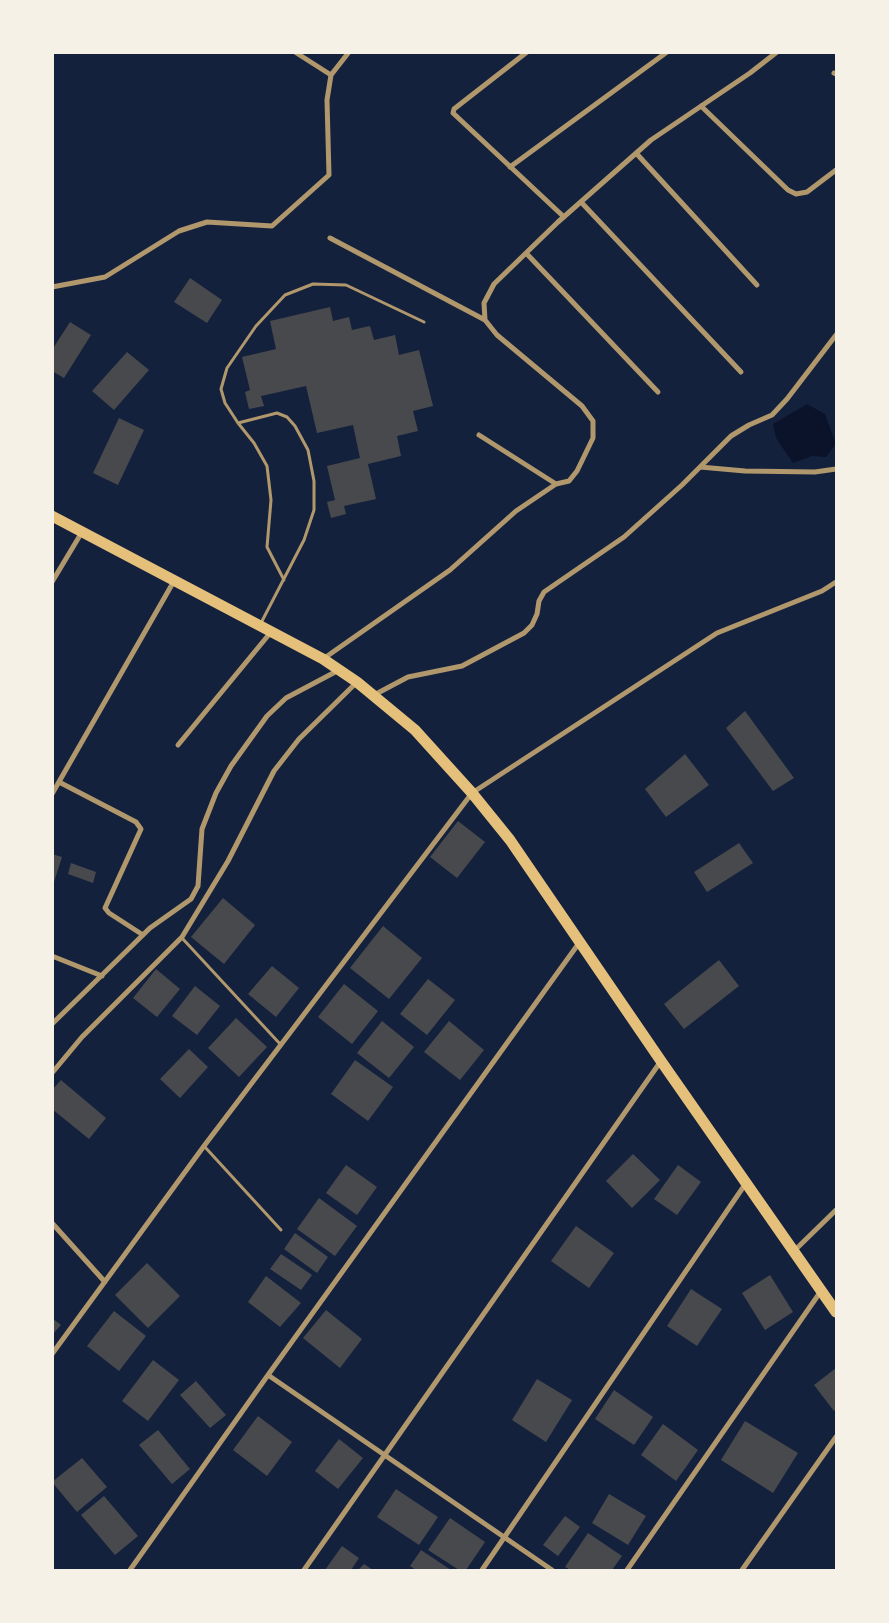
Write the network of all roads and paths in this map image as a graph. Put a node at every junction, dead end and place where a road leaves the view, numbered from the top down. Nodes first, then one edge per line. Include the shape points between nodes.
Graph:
1 (295, 52) edge
2 (349, 52) edge
3 (527, 52) edge
4 (667, 52) edge
5 (777, 52) edge
6 (330, 75) junction
7 (701, 106) junction
8 (636, 153) junction
9 (510, 167) junction
10 (836, 170) edge
11 (581, 202) junction
12 (564, 217) junction
13 (330, 238) dead end
14 (526, 253) junction
15 (757, 285) dead end
16 (52, 287) edge
17 (485, 320) junction
18 (424, 322) dead end
19 (836, 335) edge
20 (741, 372) dead end
21 (658, 392) dead end
22 (238, 424) junction
23 (479, 435) dead end
24 (700, 467) junction
25 (836, 469) edge
26 (556, 484) junction
27 (52, 516) edge
28 (82, 532) junction
29 (174, 580) junction
30 (284, 580) junction
31 (52, 582) edge
32 (836, 582) edge
33 (260, 626) junction
34 (271, 631) junction
35 (323, 659) junction
36 (339, 669) junction
37 (357, 682) junction
38 (373, 696) junction
39 (178, 745) dead end
40 (59, 782) junction
41 (472, 793) junction
42 (52, 794) edge
43 (143, 935) junction
44 (182, 937) junction
45 (579, 943) junction
46 (52, 956) edge
47 (102, 976) junction
48 (52, 1024) edge
49 (281, 1045) junction
50 (661, 1061) junction
51 (52, 1074) edge
52 (204, 1146) junction
53 (746, 1183) junction
54 (836, 1210) edge
55 (52, 1223) edge
56 (281, 1230) dead end
57 (794, 1251) junction
58 (105, 1282) junction
59 (821, 1290) junction
60 (836, 1312) edge
61 (52, 1354) edge
62 (268, 1375) junction
63 (836, 1437) edge
64 (384, 1455) junction
65 (504, 1539) junction
66 (130, 1570) edge
67 (304, 1570) edge
68 (482, 1570) edge
69 (552, 1570) edge
70 (627, 1570) edge
71 (742, 1570) edge

1 - 6 street
2 - 6 street
3 - 9 street via 453,113
4 - 9 street
5 - 7 street
6 - 16 street via 328,175 272,226 207,222 179,231 106,278
7 - 8 street
7 - 10 street via 788,190 796,194 807,192
8 - 11 street
8 - 15 street
9 - 12 street
11 - 12 street
11 - 20 street
12 - 14 street
13 - 17 street
14 - 17 street via 494,284 484,303
14 - 21 street
17 - 26 street via 497,335 582,406 593,421 593,438 577,471 569,480
18 - 22 lane via 346,285 313,284 285,295 256,326 227,368 221,389 225,403
19 - 24 street via 772,415 731,436
22 - 30 lane via 267,466 271,500 267,547
22 - 30 lane via 277,413 287,417 295,426 308,450 314,482 314,510 304,540
23 - 26 street
24 - 25 street via 745,471 815,472
24 - 38 street via 624,538 544,592 532,625 524,633 462,666 408,677
26 - 35 street via 516,511 450,570
27 - 28 main road
28 - 29 main road
28 - 31 street
29 - 33 main road
29 - 40 street
30 - 33 lane
32 - 41 street via 822,591 717,633
33 - 34 main road
34 - 35 main road
34 - 39 street
35 - 36 main road
36 - 37 main road
36 - 43 street via 286,698 267,716 216,793 202,829 198,886 191,899
37 - 38 main road
37 - 44 street via 299,739 274,771 228,861
38 - 41 main road via 415,730
40 - 42 street
40 - 43 street via 136,822 141,829 106,908
41 - 45 main road via 510,840
41 - 49 street
43 - 47 street
44 - 49 lane
44 - 51 street via 82,1037
45 - 50 main road
45 - 62 street
46 - 47 street
47 - 48 street
49 - 52 street
50 - 53 main road
50 - 64 street
52 - 56 lane
52 - 58 street
53 - 57 main road
53 - 65 street
54 - 57 street
55 - 58 street
57 - 59 main road
58 - 61 street
59 - 60 main road
59 - 70 street
62 - 64 street
62 - 66 street
63 - 71 street
64 - 65 street
64 - 67 street
65 - 68 street
65 - 69 street

